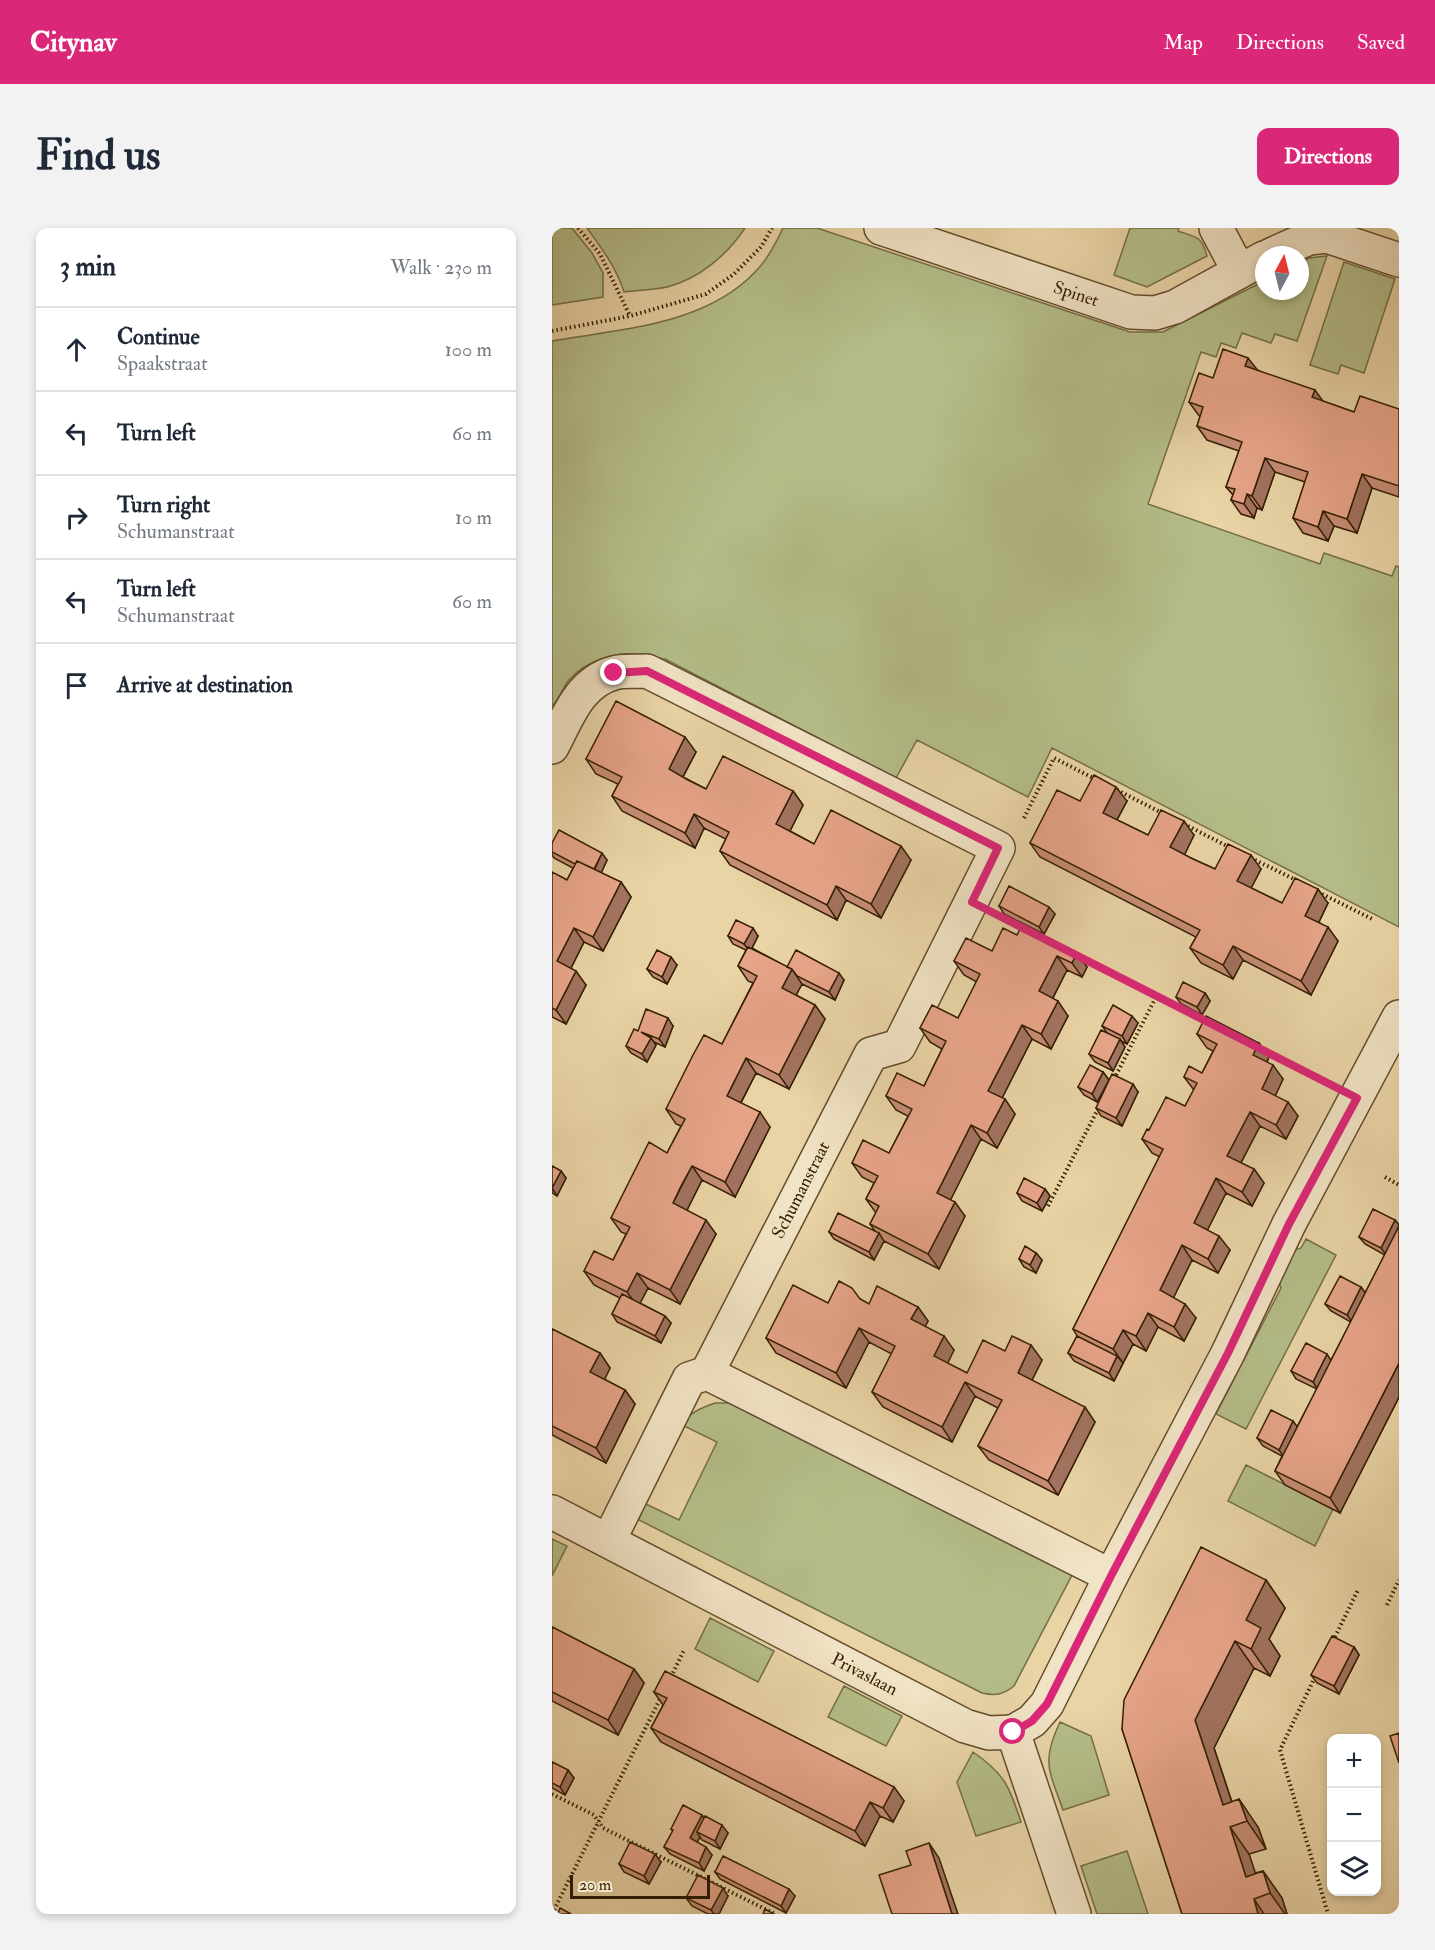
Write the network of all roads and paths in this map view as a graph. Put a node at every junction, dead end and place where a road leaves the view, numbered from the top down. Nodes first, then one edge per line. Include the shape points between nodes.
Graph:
1 (578, 228) edge
2 (772, 228) edge
3 (881, 228) edge
4 (1216, 228) edge
5 (1291, 246) edge
6 (1399, 260) edge
7 (1252, 265) edge
8 (630, 316) junction
9 (552, 331) edge
10 (552, 747) edge
11 (1171, 817) edge
12 (1181, 822) edge
13 (998, 848) junction
14 (1234, 849) edge
15 (1245, 855) edge
16 (1298, 882) edge
17 (1309, 887) edge
18 (972, 902) junction
19 (1372, 919) dead end
20 (1033, 933) edge
21 (1074, 954) edge
22 (1156, 997) junction
23 (1399, 1017) edge
24 (1216, 1027) edge
25 (1257, 1047) edge
26 (1113, 1080) edge
27 (1357, 1098) junction
28 (1102, 1101) edge
29 (1385, 1177) dead end
30 (1399, 1185) edge
31 (1048, 1206) dead end
32 (707, 1372) junction
33 (552, 1512) edge
34 (609, 1540) junction
35 (1111, 1576) junction
36 (1399, 1580) edge
37 (1358, 1590) dead end
38 (1387, 1605) dead end
39 (1332, 1643) edge
40 (684, 1650) dead end
41 (1316, 1676) edge
42 (668, 1683) edge
43 (663, 1693) edge
44 (1013, 1732) junction
45 (552, 1794) edge
46 (598, 1821) junction
47 (552, 1914) edge
48 (775, 1914) edge
49 (1074, 1914) edge
50 (1328, 1914) edge

1 - 8 path via 600,254
2 - 8 path via 761,247 706,294
3 - 7 street, Spinet via 1131,312 1155,313 1175,307
4 - 7 street
5 - 6 street via 1327,236
8 - 9 path
10 - 13 street via 577,699 593,683 614,673 647,671
11 - 13 path via 1054,758 1011,845
12 - 14 path
13 - 18 street, Schumanstraat
15 - 16 path
17 - 19 path
18 - 20 path
18 - 32 street, Schumanstraat via 899,1046 871,1054
21 - 22 path
22 - 24 path
22 - 26 path
23 - 27 street
25 - 27 path
27 - 35 street
28 - 31 path
29 - 30 path
32 - 34 street, Schumanstraat via 689,1379
32 - 35 street
33 - 34 street, Privaslaan
34 - 44 street, Privaslaan via 965,1726
35 - 44 street via 1047,1704 1032,1721
36 - 38 path
37 - 39 path
40 - 42 path
41 - 50 path via 1280,1750
43 - 46 path
44 - 49 street
45 - 46 path via 594,1815
46 - 47 path
46 - 48 path via 603,1828

